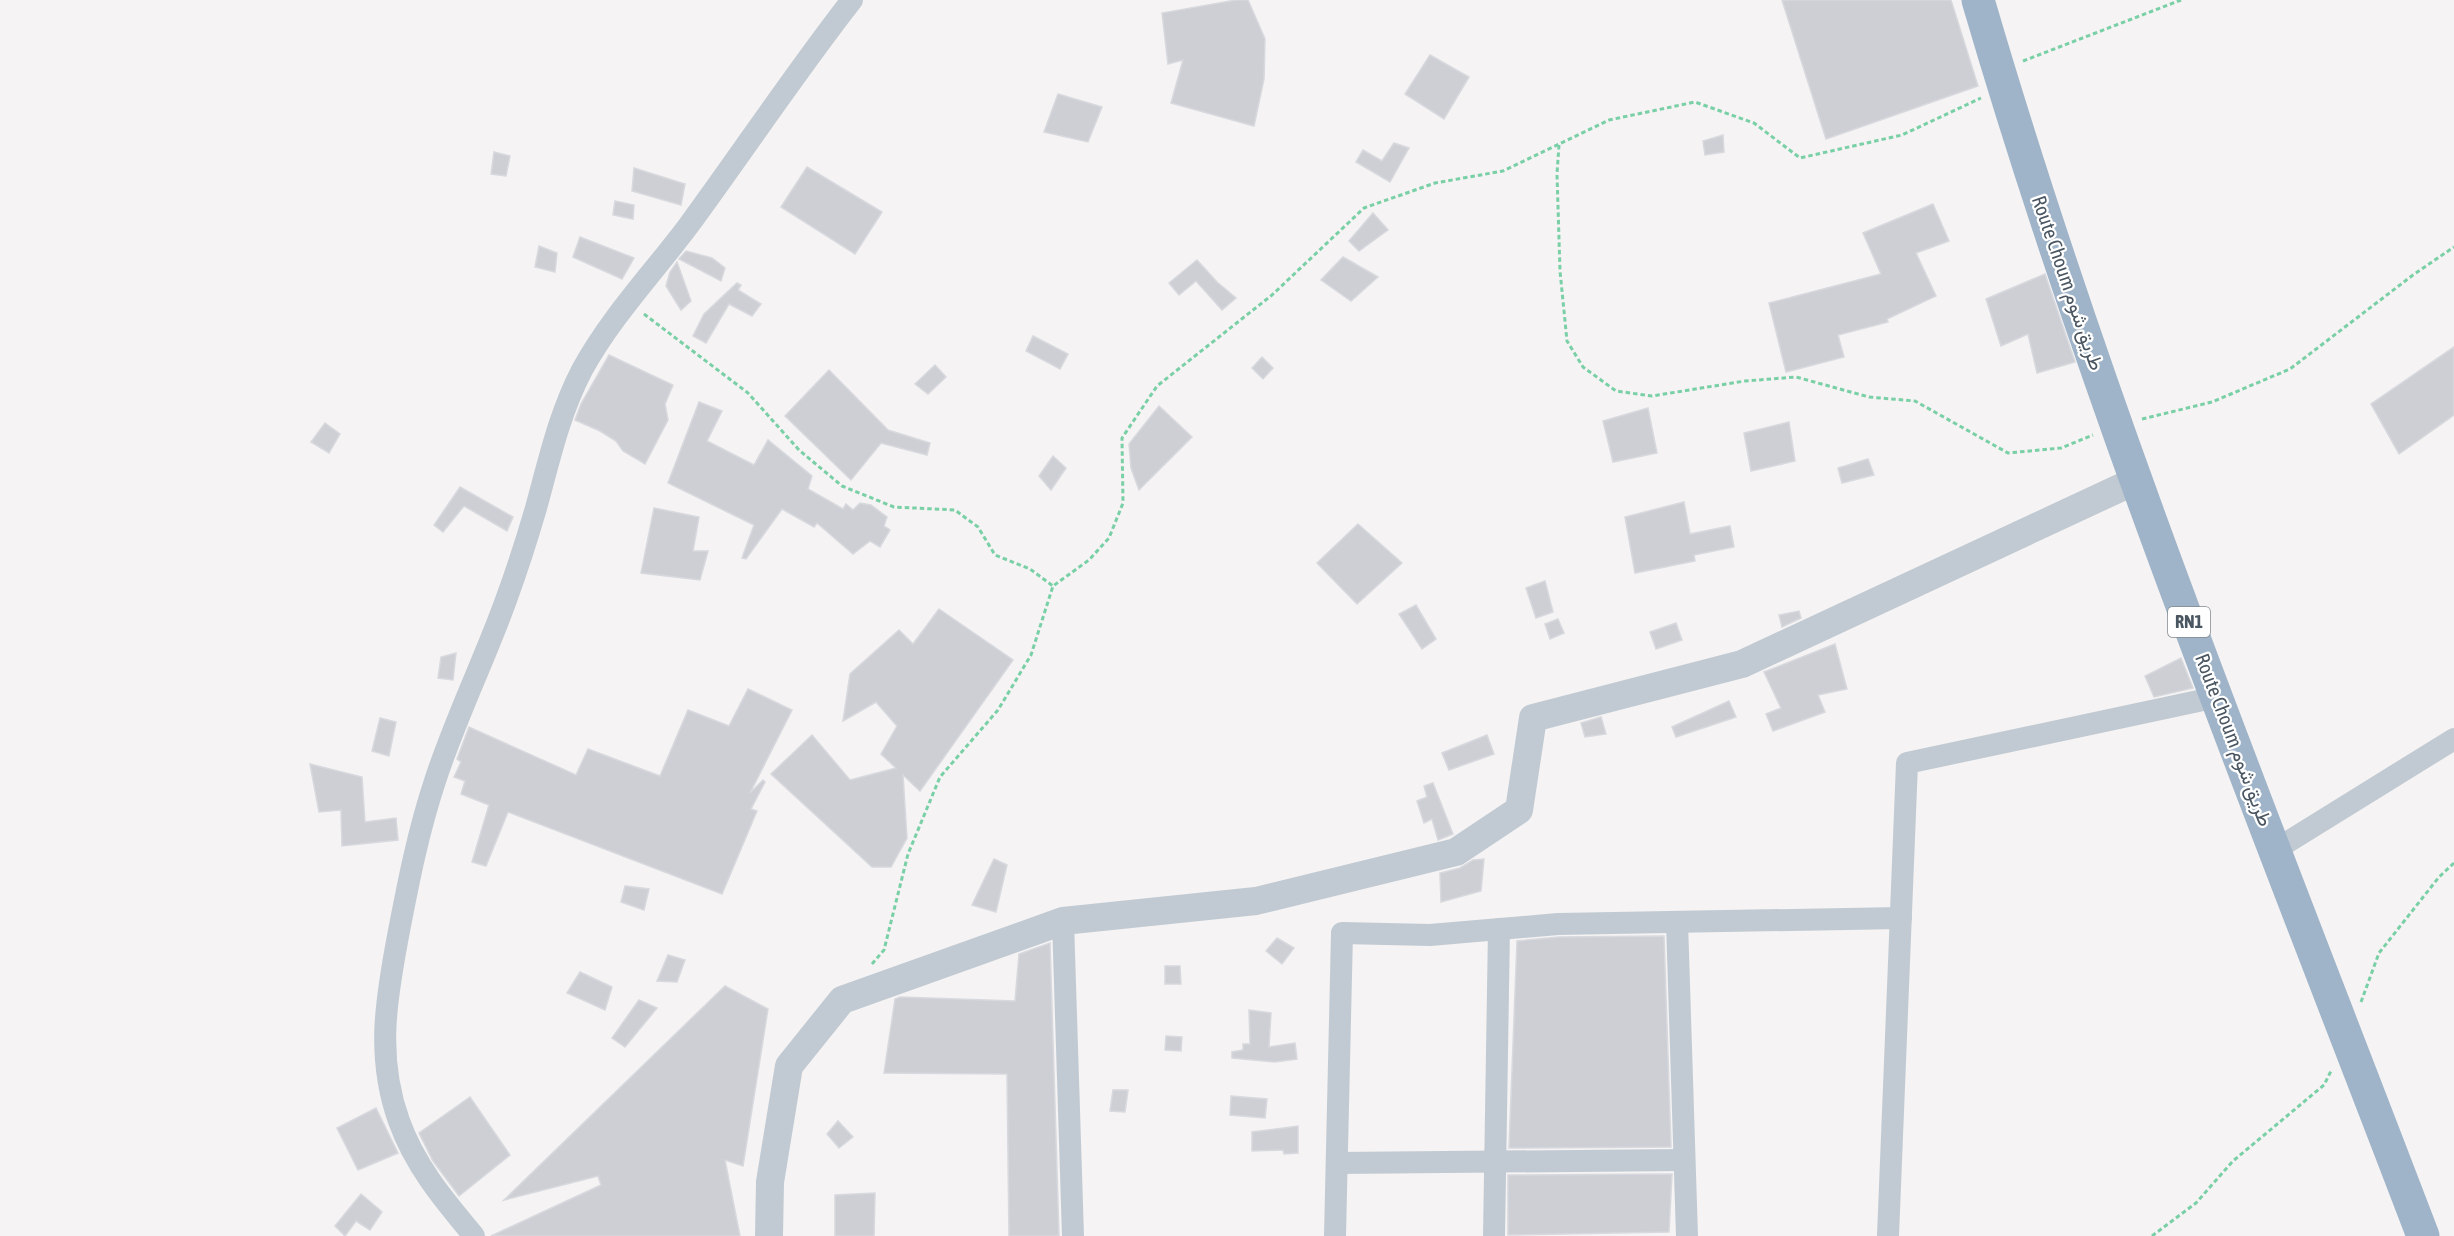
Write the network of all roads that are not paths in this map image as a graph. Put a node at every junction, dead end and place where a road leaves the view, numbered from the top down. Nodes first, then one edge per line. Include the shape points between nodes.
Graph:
1 (852, 0) edge
2 (1978, 0) edge
3 (2137, 480) junction
4 (2217, 698) junction
5 (2454, 739) edge
6 (2276, 850) junction
7 (1901, 918) junction
8 (1063, 921) junction
9 (1677, 922) junction
10 (1499, 929) junction
11 (1684, 1160) junction
12 (1495, 1161) junction
13 (1337, 1163) junction
14 (474, 1236) edge
15 (769, 1236) edge
16 (1073, 1236) edge
17 (1335, 1236) edge
18 (1494, 1236) edge
19 (1687, 1236) edge
20 (1887, 1236) edge
21 (2423, 1236) edge

1 - 14 street via 687,228 628,302 583,370 557,429 507,598 435,782 411,868 389,984 385,1049 399,1121 422,1170
2 - 3 highway, Route Choum طريق شوم / RN1 via 2035,188
3 - 4 highway, Route Choum طريق شوم / RN1
3 - 8 street via 1742,664 1533,718 1519,810 1456,852 1256,901
4 - 6 highway, Route Choum طريق شوم / RN1
4 - 7 street via 1908,763
5 - 6 street
6 - 21 highway, Route Choum طريق شوم / RN1
7 - 9 street
7 - 20 street
8 - 15 street via 842,1000 789,1066 770,1182
8 - 16 street
9 - 10 street
9 - 11 street
10 - 12 street
10 - 13 street via 1430,935 1342,933
11 - 12 street
11 - 19 street
12 - 13 street
12 - 18 street
13 - 17 street

